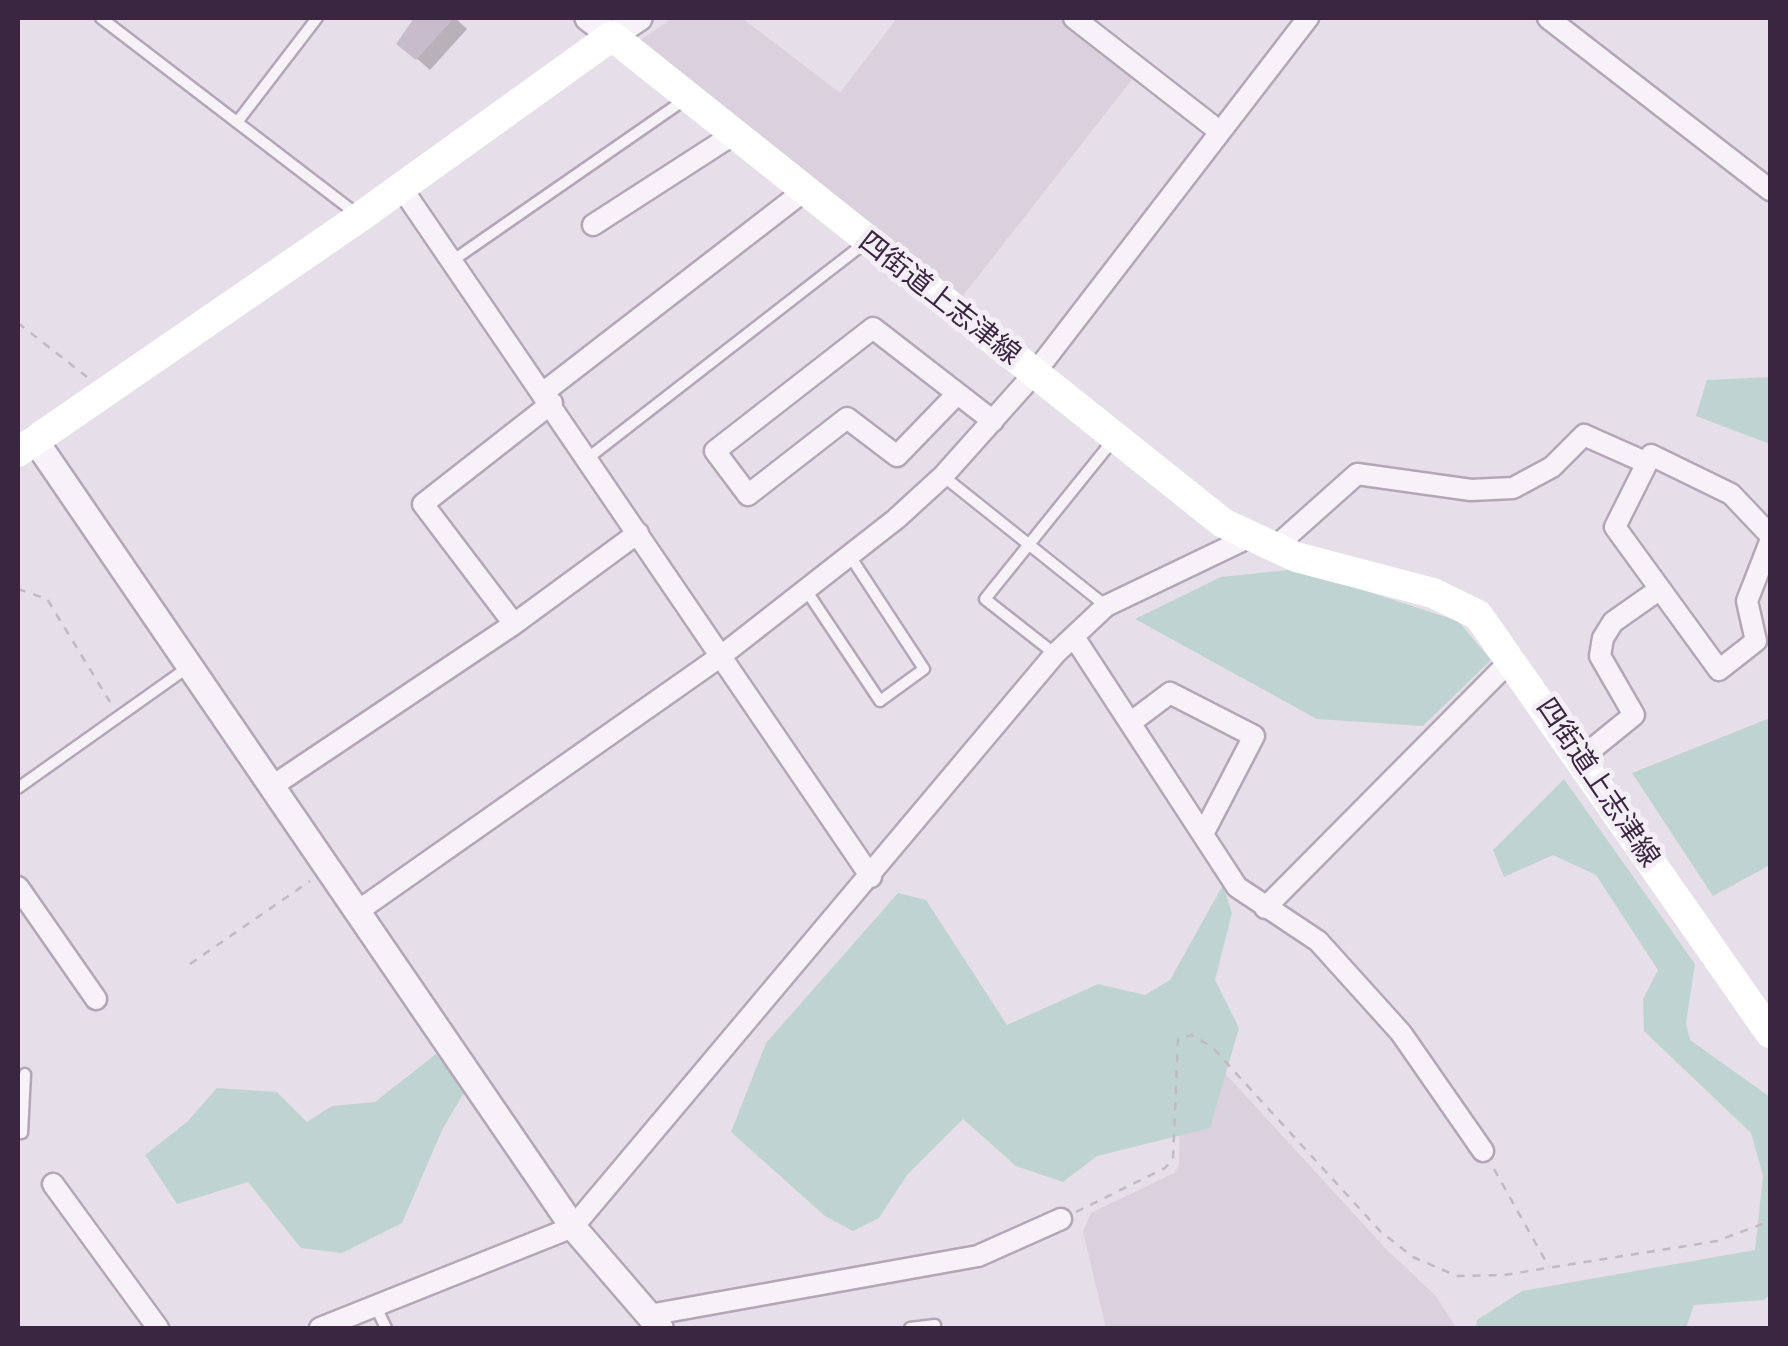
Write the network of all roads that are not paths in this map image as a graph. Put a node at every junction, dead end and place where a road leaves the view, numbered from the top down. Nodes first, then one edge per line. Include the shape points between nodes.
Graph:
1 (101, 18) edge
2 (317, 18) edge
3 (639, 18) edge
4 (1074, 18) edge
5 (1308, 18) edge
6 (1548, 18) edge
7 (600, 27) edge
8 (688, 98) junction
9 (238, 122) junction
10 (1219, 130) junction
11 (734, 134) junction
12 (401, 186) junction
13 (1770, 190) edge
14 (804, 191) junction
15 (360, 217) junction
16 (594, 225) dead end
17 (866, 242) junction
18 (452, 261) junction
19 (1034, 374) junction
20 (957, 394) junction
21 (548, 398) junction
22 (992, 421) junction
23 (1114, 438) junction
24 (26, 446) edge
25 (588, 458) junction
26 (1647, 463) junction
27 (942, 476) junction
28 (638, 533) junction
29 (1770, 538) edge
30 (1262, 542) junction
31 (1027, 544) junction
32 (850, 556) junction
33 (1660, 588) junction
34 (806, 590) junction
35 (1106, 606) junction
36 (514, 624) junction
37 (1074, 636) junction
38 (1055, 654) junction
39 (722, 656) junction
40 (1512, 659) junction
41 (188, 668) junction
42 (1130, 723) junction
43 (1580, 758) junction
44 (271, 787) junction
45 (18, 788) edge
46 (1203, 834) junction
47 (871, 877) junction
48 (18, 887) edge
49 (1264, 908) junction
50 (358, 911) junction
51 (96, 1000) dead end
52 (1770, 1034) edge
53 (24, 1074) dead end
54 (18, 1133) edge
55 (1483, 1151) road end
56 (53, 1184) dead end
57 (1062, 1219) road end
58 (572, 1228) junction
59 (376, 1306) junction
60 (655, 1322) edge
61 (935, 1325) dead end
62 (158, 1328) edge
63 (320, 1328) edge
64 (386, 1328) edge
65 (910, 1328) edge

1 - 9 lane
2 - 9 lane
3 - 7 street
4 - 10 street
5 - 10 street
6 - 13 street
7 - 8 main road, 四街道上志津線
7 - 12 main road
8 - 11 main road, 四街道上志津線
8 - 18 lane
9 - 15 lane
10 - 19 street
11 - 14 main road, 四街道上志津線
11 - 16 street
12 - 15 main road
12 - 18 street
14 - 17 main road, 四街道上志津線
14 - 21 street
15 - 24 main road
17 - 19 main road, 四街道上志津線
17 - 25 lane
18 - 21 street
19 - 22 street
19 - 23 main road, 四街道上志津線
20 - 20 street via 873,328 715,451 748,495 848,418 897,456
20 - 22 street
21 - 25 street
21 - 36 street via 423,504
22 - 27 street
23 - 30 main road, 四街道上志津線 via 1222,524
23 - 31 lane
24 - 41 street
25 - 28 street
26 - 29 street via 1651,455 1731,494
26 - 30 street via 1584,434 1552,467 1513,488 1471,490 1357,474
26 - 33 street via 1615,527
27 - 31 lane
27 - 32 street
28 - 36 street
28 - 39 street
29 - 33 street via 1747,601 1756,641 1719,670
30 - 35 street
30 - 40 main road, 四街道上志津線 via 1454,601 1478,616
31 - 35 lane
31 - 38 lane via 985,598
32 - 34 street
32 - 34 lane via 924,669 880,701
33 - 43 street via 1613,622 1603,638 1600,656 1634,715
34 - 39 street
35 - 37 street
36 - 44 street
37 - 38 street
37 - 42 street
38 - 47 street
39 - 47 street
39 - 50 street
40 - 43 main road, 四街道上志津線
40 - 49 street
41 - 44 street
41 - 45 lane
42 - 46 street
42 - 46 street via 1170,693 1254,736
43 - 52 main road, 四街道上志津線
44 - 50 street
46 - 49 street via 1237,887
47 - 58 street
48 - 51 street
49 - 55 street via 1318,941 1389,1019
50 - 58 street
53 - 54 lane
56 - 62 street
57 - 60 street via 978,1256
58 - 59 street
58 - 60 street
59 - 63 street
59 - 64 lane
61 - 65 lane

